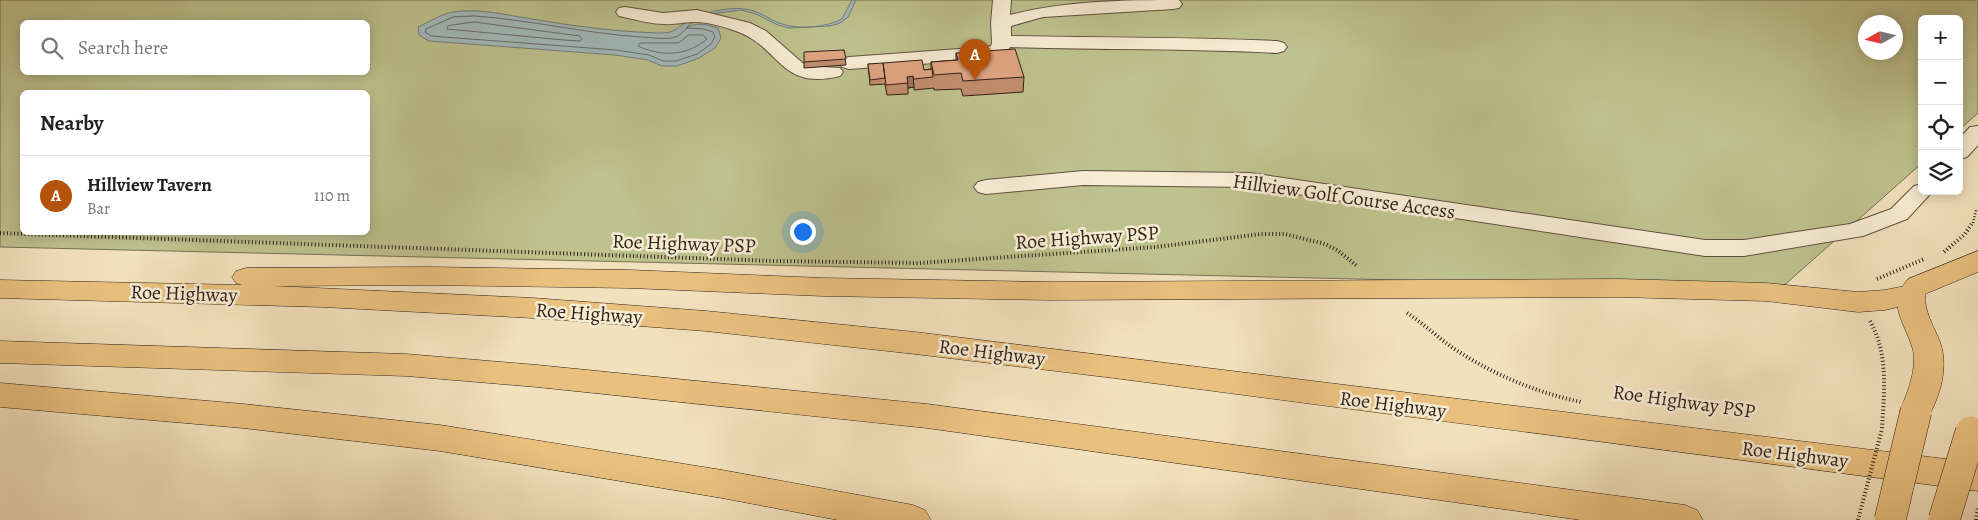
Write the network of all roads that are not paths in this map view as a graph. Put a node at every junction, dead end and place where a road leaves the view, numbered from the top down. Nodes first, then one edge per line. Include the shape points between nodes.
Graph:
1 (1002, 0) edge
2 (1173, 4) dead end
3 (625, 12) dead end
4 (1001, 32) junction
5 (1277, 47) dead end
6 (1978, 132) edge
7 (1961, 150) edge
8 (986, 187) dead end
9 (1918, 195) edge
10 (1978, 260) edge
11 (1945, 275) junction
12 (1978, 280) edge
13 (0, 282) edge
14 (0, 289) edge
15 (1910, 295) junction
16 (0, 352) edge
17 (0, 395) edge
18 (1974, 424) edge
19 (1978, 477) edge
20 (913, 520) edge
21 (1685, 520) edge
22 (1890, 520) edge
23 (1944, 520) edge

1 - 4 lane via 999,13
2 - 4 lane via 1043,12
3 - 4 lane via 663,19 697,16 743,27 759,35 800,70 811,73 991,53 1000,49
4 - 5 lane via 1097,44
6 - 7 lane
8 - 9 lane, Hillview Golf Course Access via 1083,178 1250,180 1705,248 1744,248 1854,231 1899,214
10 - 11 main road via 1968,268
11 - 12 main road
11 - 15 main road via 1916,287
13 - 15 main road via 428,276 1050,291 1629,288 1766,292 1858,302
14 - 19 main road, Roe Highway via 323,297 533,308 706,322 915,343
15 - 22 main road, bridge via 1910,306 1925,340 1929,359 1926,383 1916,411
16 - 21 main road via 406,365 556,378 927,416
17 - 20 main road via 244,416 440,438 722,484
18 - 23 main road, bridge

